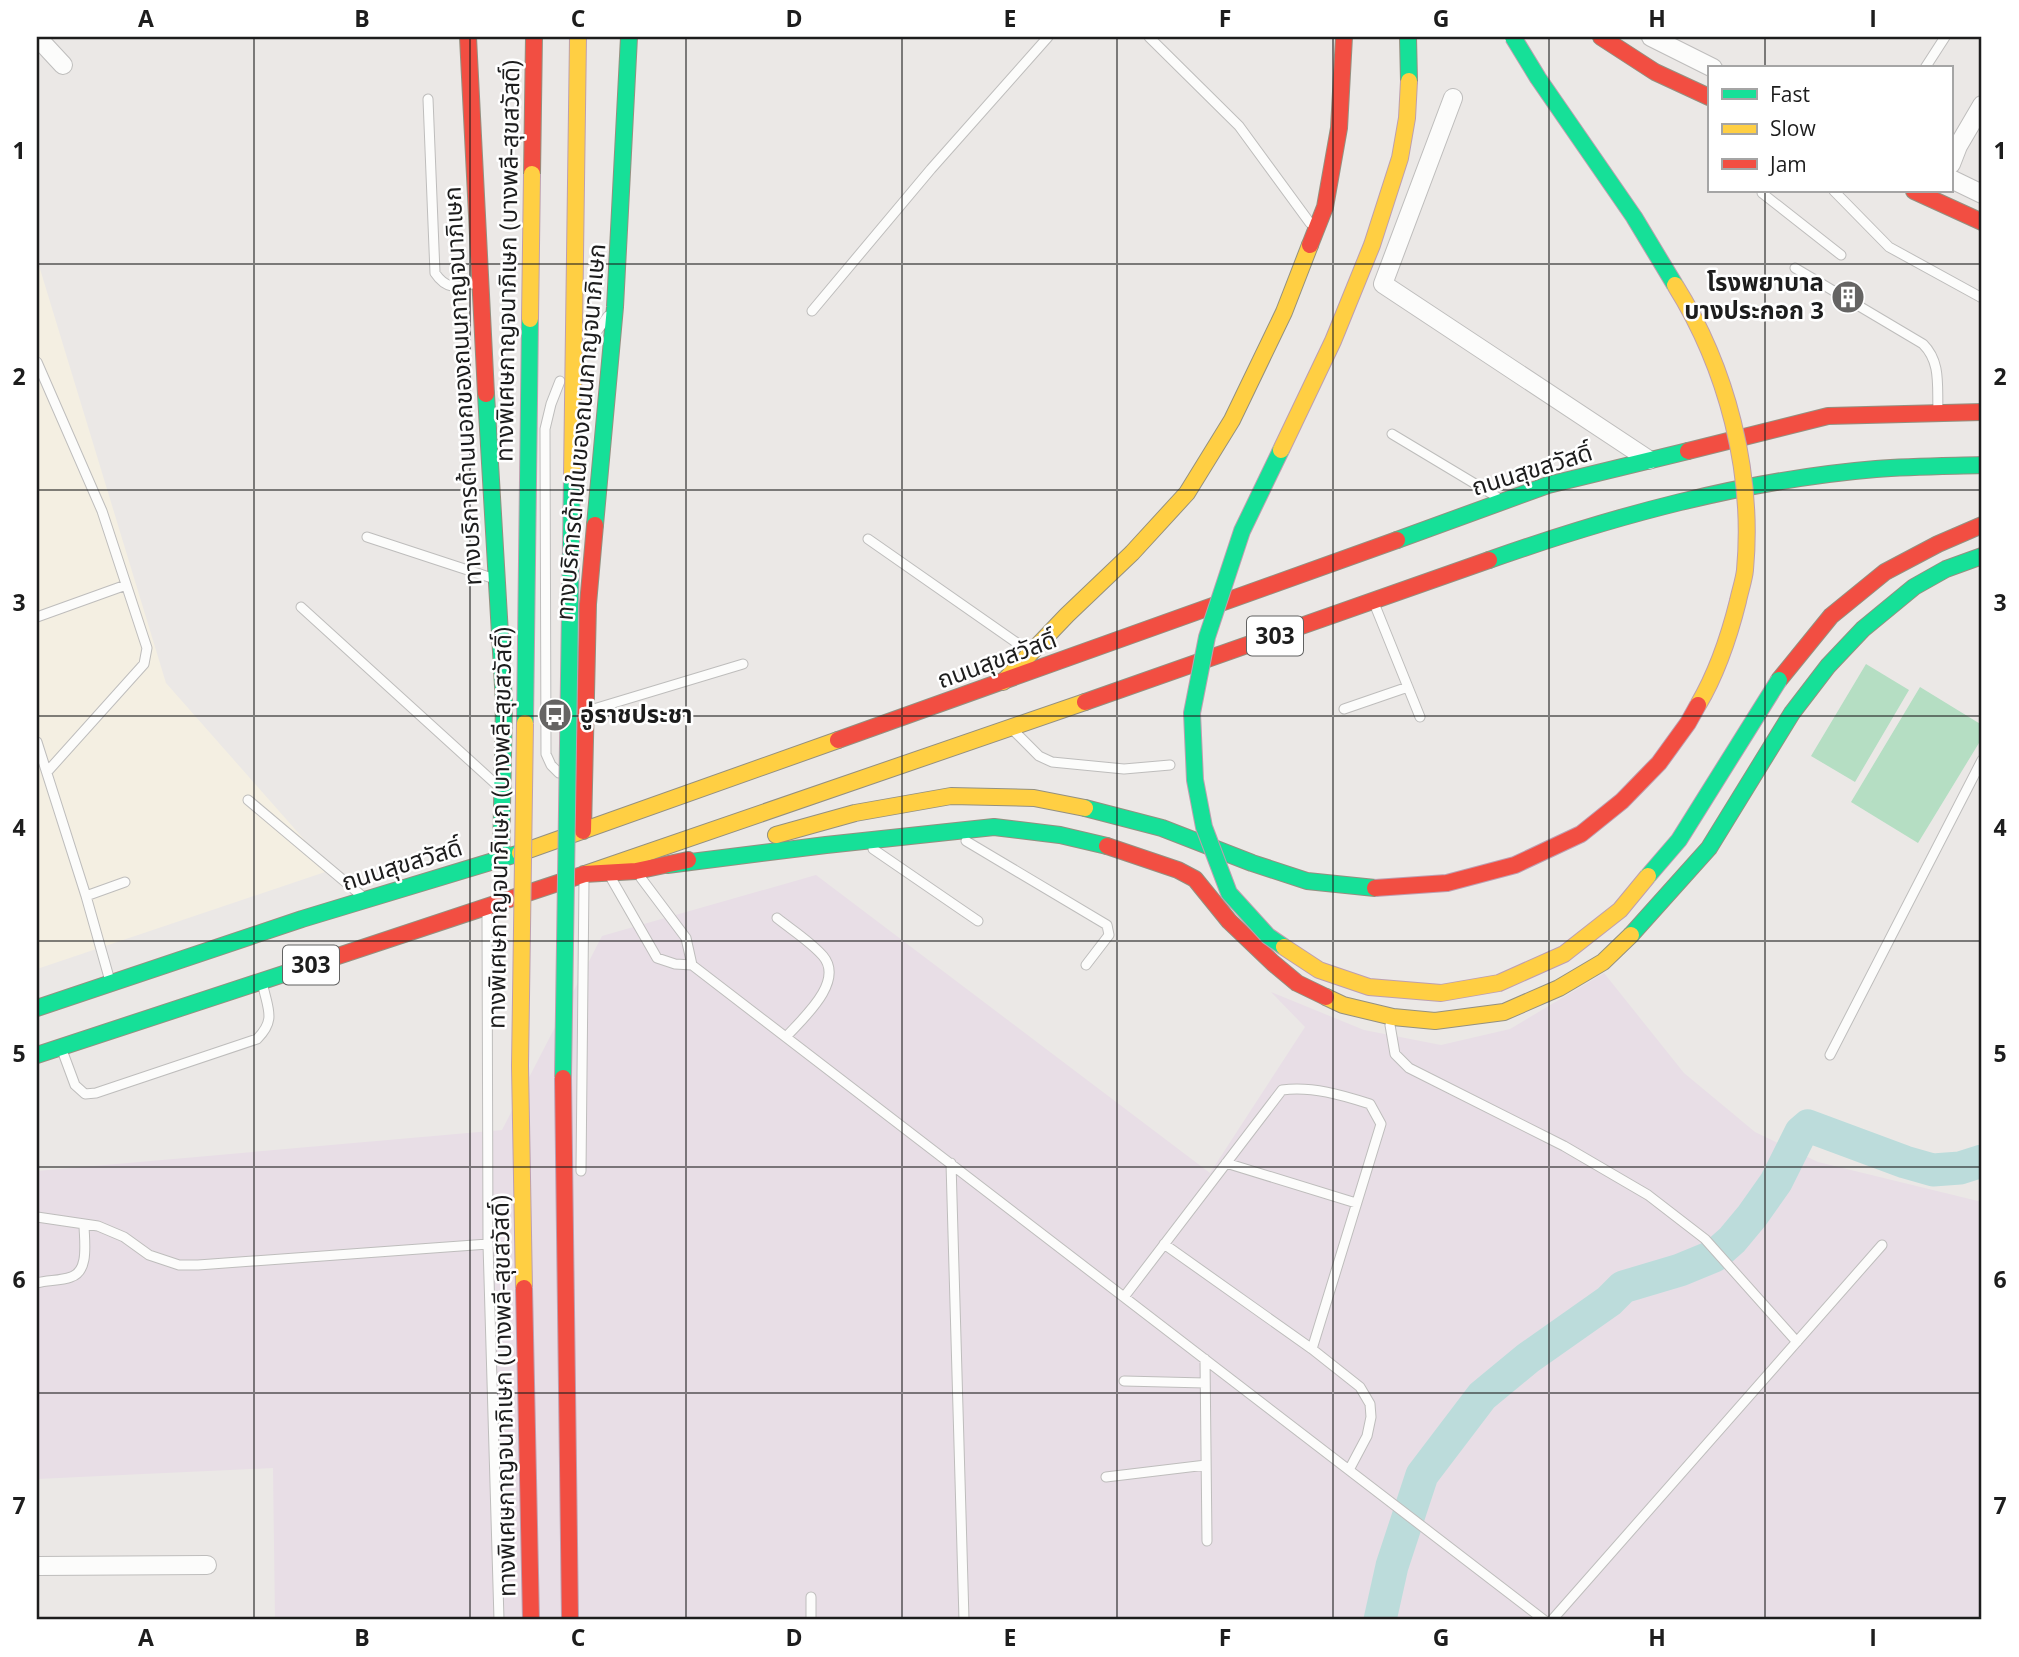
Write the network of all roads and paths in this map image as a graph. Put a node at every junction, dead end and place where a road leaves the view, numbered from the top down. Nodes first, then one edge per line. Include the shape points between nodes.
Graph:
1 (37, 37) edge
2 (468, 37) edge
3 (534, 37) edge
4 (578, 37) edge
5 (628, 37) edge
6 (1048, 37) edge
7 (1149, 37) edge
8 (1343, 37) edge
9 (1408, 37) edge
10 (1513, 37) edge
11 (1601, 37) edge
12 (1651, 37) edge
13 (1945, 37) edge
14 (63, 65) dead end
15 (1709, 66) edge
16 (1926, 66) edge
17 (1708, 97) edge
18 (1453, 98) dead end
19 (428, 99) dead end
20 (1982, 105) edge
21 (1952, 161) edge
22 (1952, 179) edge
23 (1762, 192) edge
24 (1834, 192) edge
25 (1916, 192) edge
26 (1982, 194) edge
27 (1982, 222) edge
28 (1315, 231) junction
29 (1840, 255) dead end
30 (1796, 268) dead end
31 (479, 283) junction
32 (1982, 298) edge
33 (615, 307) junction
34 (811, 311) dead end
35 (37, 362) edge
36 (1980, 410) edge
37 (1938, 413) junction
38 (1392, 434) dead end
39 (1648, 460) junction
40 (1982, 465) edge
41 (1504, 501) junction
42 (1982, 525) edge
43 (367, 537) dead end
44 (868, 539) dead end
45 (1982, 556) edge
46 (497, 579) junction
47 (126, 585) junction
48 (1373, 602) junction
49 (301, 607) dead end
50 (37, 617) edge
51 (1031, 653) junction
52 (743, 664) dead end
53 (1003, 682) junction
54 (1408, 687) junction
55 (1344, 709) dead end
56 (586, 712) junction
57 (1420, 717) dead end
58 (1011, 728) junction
59 (37, 742) edge
60 (1982, 760) edge
61 (1170, 765) dead end
62 (47, 772) junction
63 (584, 783) junction
64 (502, 790) junction
65 (248, 800) dead end
66 (950, 831) junction
67 (861, 841) junction
68 (583, 842) junction
69 (501, 860) junction
70 (667, 865) junction
71 (636, 871) junction
72 (607, 873) junction
73 (584, 874) junction
74 (125, 882) dead end
75 (86, 896) junction
76 (366, 900) junction
77 (487, 907) junction
78 (777, 918) dead end
79 (978, 921) dead end
80 (692, 965) junction
81 (1086, 965) dead end
82 (262, 981) junction
83 (111, 983) junction
84 (37, 1008) edge
85 (1388, 1016) junction
86 (786, 1037) junction
87 (61, 1046) junction
88 (37, 1055) edge
89 (1830, 1055) dead end
90 (951, 1163) junction
91 (1226, 1163) junction
92 (581, 1178) dead end
93 (1356, 1203) junction
94 (37, 1217) edge
95 (84, 1224) junction
96 (488, 1244) junction
97 (1164, 1244) junction
98 (1882, 1245) dead end
99 (37, 1283) edge
100 (1124, 1297) junction
101 (1797, 1342) junction
102 (1312, 1349) junction
103 (1205, 1359) junction
104 (1124, 1381) dead end
105 (1205, 1383) junction
106 (578, 1454) dead end
107 (1206, 1465) junction
108 (1349, 1470) junction
109 (1107, 1477) dead end
110 (1207, 1541) dead end
111 (206, 1564) dead end
112 (37, 1566) edge
113 (811, 1597) dead end
114 (499, 1620) edge
115 (531, 1620) edge
116 (570, 1620) edge
117 (580, 1620) edge
118 (811, 1620) edge
119 (964, 1620) edge
120 (1544, 1620) edge
121 (1552, 1620) edge

1 - 14 street
2 - 31 main road, ทางบริการด้านนอกของถนนกาญจนาภิเษก
3 - 115 main road, ทางพิเศษกาญจนาภิเษก (บางพลี-สุขสวัสดิ์), bridge via 520,1066
4 - 116 main road, bridge via 563,1068
5 - 33 main road, ทางบริการด้านในของถนนกาญจนาภิเษก
6 - 34 lane
7 - 28 lane via 1239,126
8 - 28 main road via 1339,128 1325,206
9 - 42 main road, bridge via 1409,81 1400,158 1334,341 1242,531 1207,637 1192,713 1203,827 1229,893 1268,936 1319,970 1369,987 1441,993 1499,984 1564,954 1620,910 1679,840 1779,680 1831,616 1885,572
10 - 70 main road, bridge via 1683,298 1716,365 1730,413 1747,508 1745,572 1713,679 1659,763 1622,801 1581,834 1515,865 1447,883 1376,888 1307,881 1162,828 1034,798 950,796 855,813
11 - 17 main road via 1655,72
12 - 15 street
13 - 16 lane
18 - 39 street via 1383,284
19 - 31 lane via 435,273 441,283 455,287
20 - 21 street
22 - 26 street
23 - 29 lane
24 - 32 lane via 1889,247
25 - 27 main road
28 - 51 main road via 1284,312 1238,408 1187,493
30 - 37 lane via 1933,354
31 - 46 main road, ทางบริการด้านนอกของถนนกาญจนาภิเษก
33 - 56 main road, ทางบริการด้านในของถนนกาญจนาภิเษก via 588,604
33 - 63 lane via 559,382 545,429 546,754 559,773
35 - 47 lane via 102,511
36 - 37 main road, ถนนสุขสวัสดิ์ / 303
37 - 39 main road, ถนนสุขสวัสดิ์ / 303 via 1828,416
38 - 41 lane
39 - 41 main road, ถนนสุขสวัสดิ์ / 303
40 - 48 main road, 303 via 1876,469 1716,493 1530,546
41 - 53 main road, ถนนสุขสวัสดิ์ / 303
43 - 46 lane
44 - 51 lane
45 - 85 main road via 1914,587 1863,629 1828,666 1792,713 1709,848 1603,962 1504,1012 1435,1021
46 - 64 main road, ทางบริการด้านนอกของถนนกาญจนาภิเษก via 504,704
47 - 50 lane
47 - 62 lane via 147,648 144,664
48 - 54 lane
48 - 58 main road, 303
49 - 64 lane
51 - 53 main road
52 - 56 lane
53 - 68 main road, ถนนสุขสวัสดิ์ / 303
54 - 55 lane
54 - 57 lane
56 - 63 main road, ทางบริการด้านในของถนนกาญจนาภิเษก
58 - 61 lane via 1039,757 1052,762 1124,769
58 - 73 main road, 303
59 - 62 lane
60 - 89 lane
62 - 75 lane
63 - 68 main road, ทางบริการด้านในของถนนกาญจนาภิเษก
64 - 69 main road, ทางบริการด้านนอกของถนนกาญจนาภิเษก
65 - 76 lane
66 - 67 main road
66 - 81 lane via 1107,925 1109,935
66 - 85 main road via 994,827 1060,835 1178,870 1195,879 1228,921 1297,983 1343,1005
67 - 70 main road
67 - 79 lane
68 - 69 main road, ถนนสุขสวัสดิ์ / 303
68 - 73 main road, ทางบริการด้านในของถนนกาญจนาภิเษก
69 - 76 main road, ถนนสุขสวัสดิ์ / 303
70 - 71 main road
71 - 72 main road
71 - 80 lane via 686,938
72 - 73 main road
72 - 80 lane via 657,958
73 - 77 main road, 303
73 - 92 lane
74 - 75 lane
75 - 83 lane
76 - 83 main road, ถนนสุขสวัสดิ์ / 303
77 - 82 main road, 303
77 - 96 lane
78 - 86 lane via 830,967 821,997
80 - 86 lane
82 - 87 main road, 303
82 - 87 lane via 270,1020 257,1039 96,1093 85,1094 75,1085
83 - 84 main road, ถนนสุขสวัสดิ์ / 303
85 - 101 lane via 1395,1054 1409,1068 1648,1195 1705,1239
86 - 90 lane
87 - 88 main road, 303
90 - 100 lane
90 - 119 lane
91 - 93 lane
91 - 93 lane via 1282,1090 1309,1089 1354,1099 1370,1104 1381,1124
91 - 97 lane
93 - 102 lane
94 - 95 lane
95 - 96 lane via 124,1237 149,1255 179,1265
95 - 99 lane via 81,1271
96 - 114 lane
97 - 100 lane
97 - 102 lane
98 - 101 lane
100 - 103 lane
101 - 121 lane
102 - 108 lane via 1360,1387 1370,1404 1367,1436
103 - 105 lane
103 - 108 lane
104 - 105 lane
105 - 107 lane
106 - 117 lane
107 - 109 lane
107 - 110 lane
108 - 120 lane
111 - 112 street
113 - 118 lane

